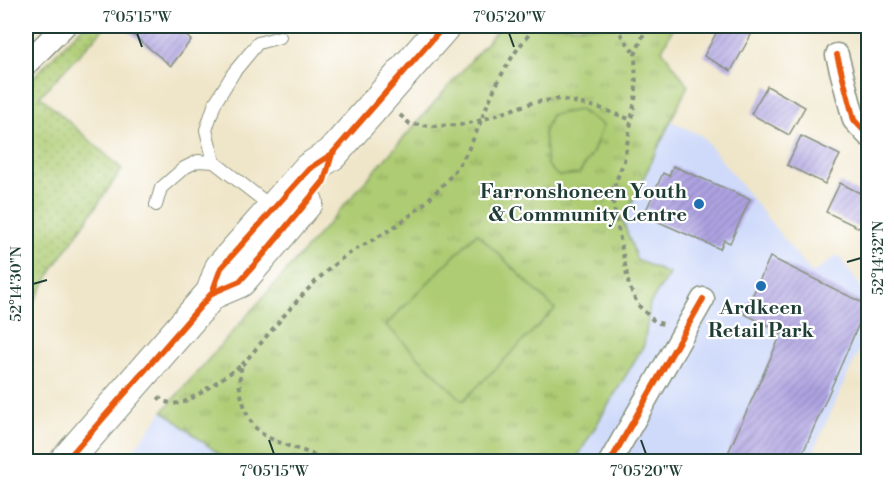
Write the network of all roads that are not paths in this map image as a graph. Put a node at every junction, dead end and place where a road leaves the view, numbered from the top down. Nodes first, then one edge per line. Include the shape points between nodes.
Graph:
1 (64, 26) edge
2 (444, 26) edge
3 (280, 37) dead end
4 (837, 55) dead end
5 (26, 64) edge
6 (868, 135) edge
7 (332, 154) junction
8 (214, 162) junction
9 (156, 205) dead end
10 (274, 209) junction
11 (212, 293) junction
12 (703, 298) dead end
13 (65, 462) edge
14 (610, 462) edge

1 - 5 street
2 - 7 main road
3 - 8 lane via 258,43 215,103 206,130
4 - 6 street via 854,120
7 - 10 main road via 309,169
7 - 11 main road via 324,182 263,255 240,281
8 - 9 lane via 198,161 184,168 161,188
8 - 10 lane
10 - 11 main road via 221,268
11 - 13 main road
12 - 14 street

